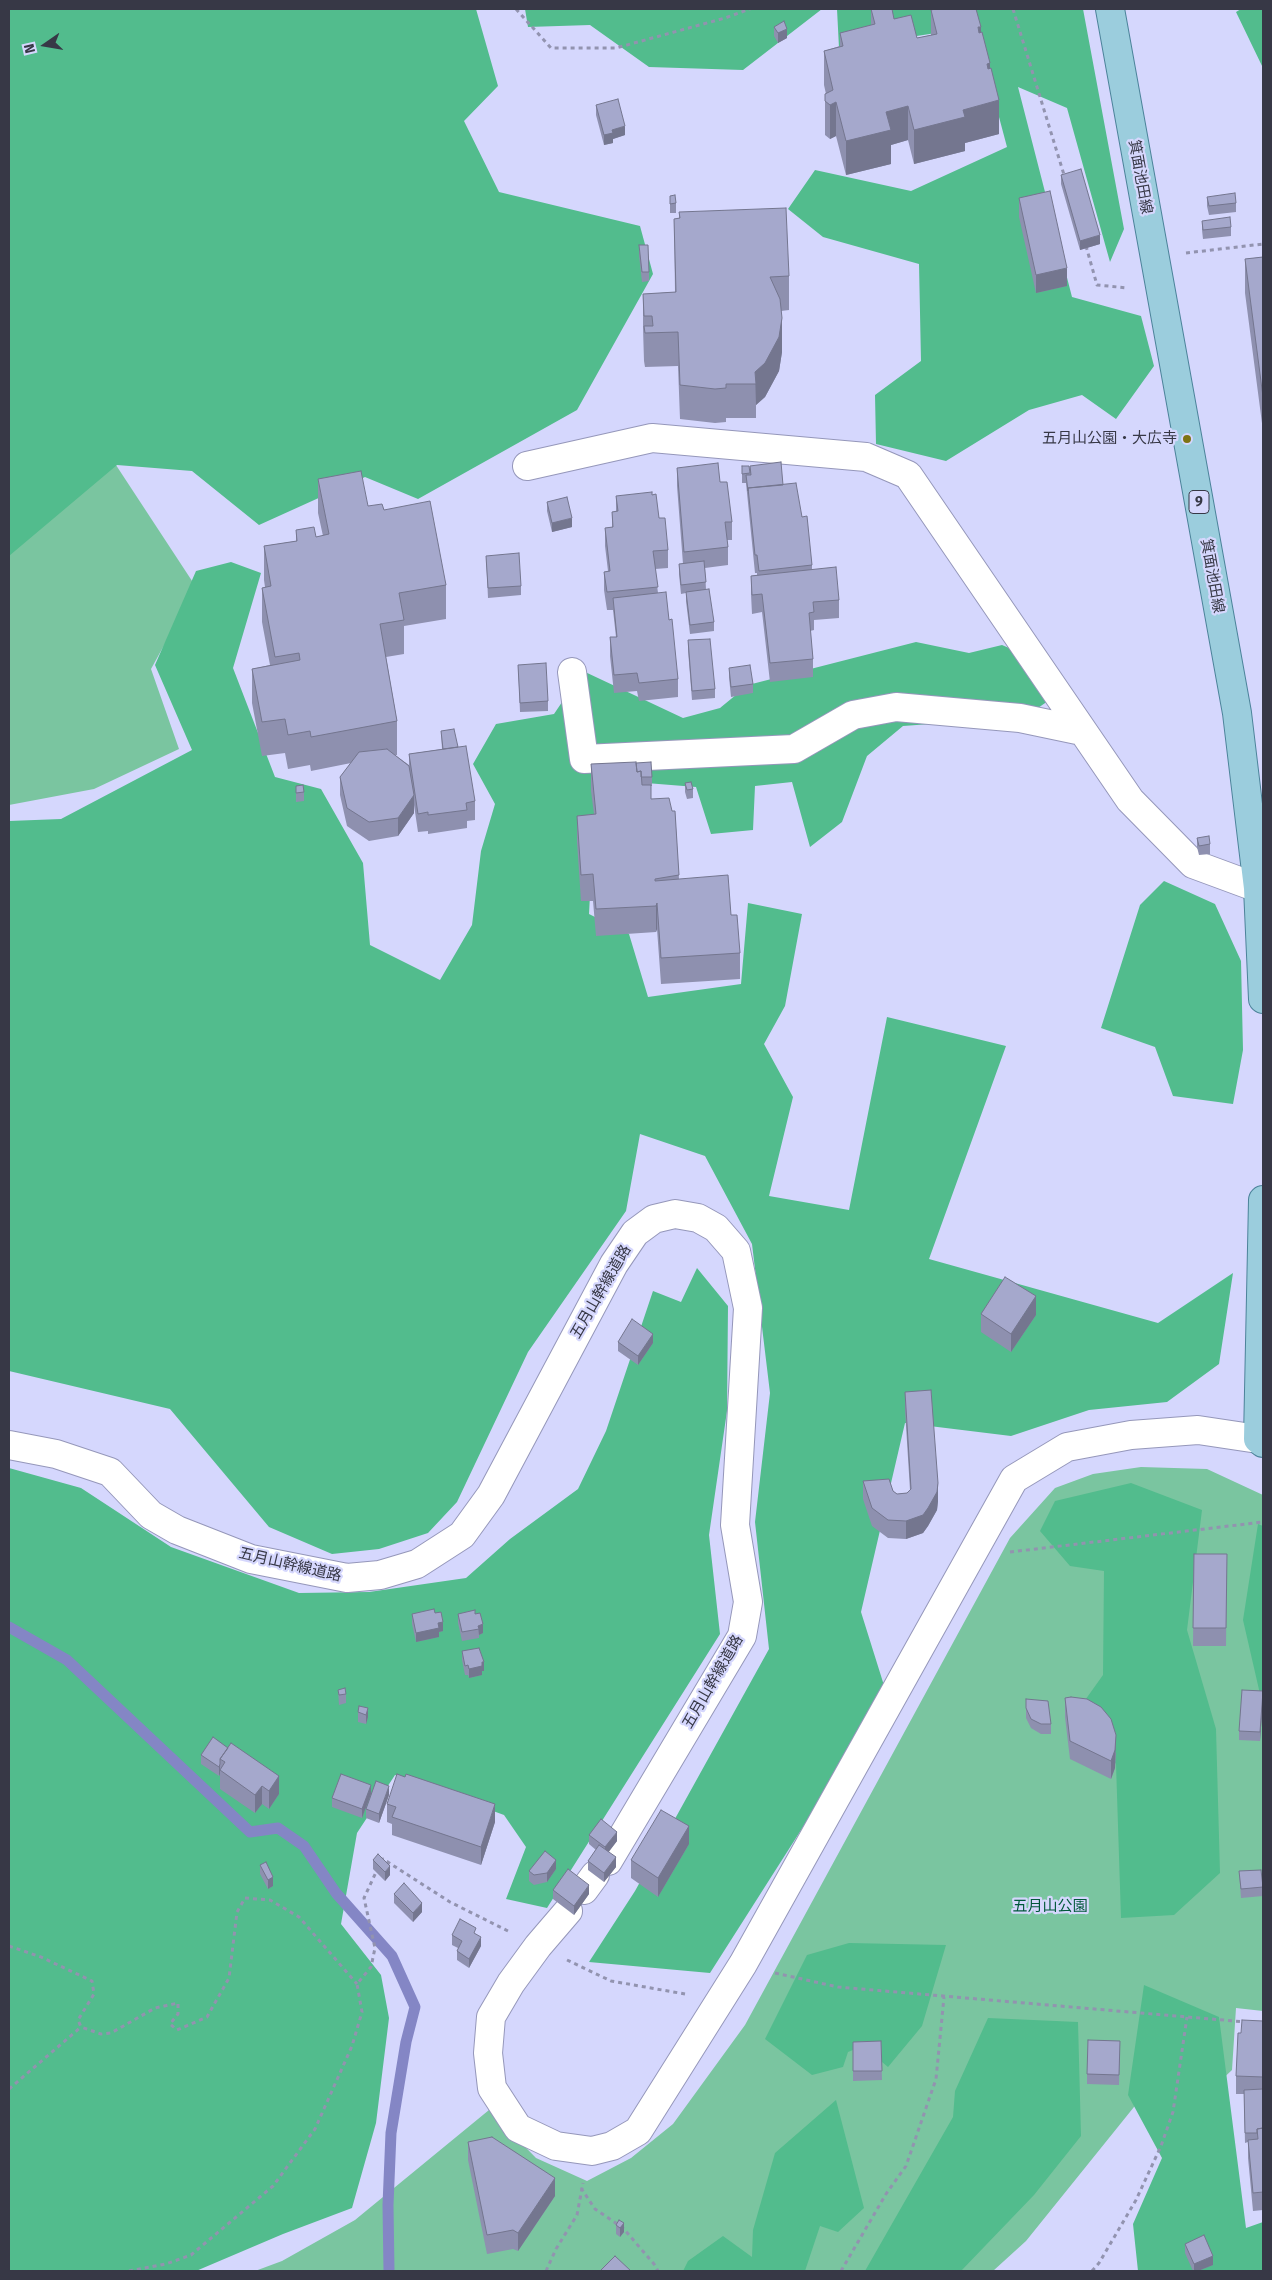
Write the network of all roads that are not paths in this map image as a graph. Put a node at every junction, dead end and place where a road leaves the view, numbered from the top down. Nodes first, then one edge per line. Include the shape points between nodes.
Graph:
1 (1110, 9) edge
2 (526, 466) dead end
3 (572, 672) dead end
4 (1082, 731) junction
5 (1258, 888) junction
6 (1263, 999) edge
7 (1263, 1200) edge
8 (1261, 1441) edge
9 (9, 1445) edge

1 - 5 main road, 箕面池田線 / 9 via 1237,713
2 - 4 street via 652,438 866,457 908,475
3 - 4 street via 584,759 794,749 853,716 896,707 1020,718
4 - 5 street via 1130,800 1193,864
5 - 6 main road, 箕面池田線 / 9
7 - 8 main road
8 - 9 street, 五月山幹線道路 via 1198,1430 1131,1435 1067,1447 1014,1479 720,2001 638,2131 612,2146 592,2151 556,2146 518,2128 492,2088 488,2053 491,2016 538,1946 589,1884 742,1636 748,1602 735,1526 748,1308 736,1251 716,1228 698,1218 676,1214 654,1219 635,1233 614,1264 491,1495 462,1535 417,1564 380,1575 347,1578 251,1559 176,1530 150,1515 110,1472 56,1454

